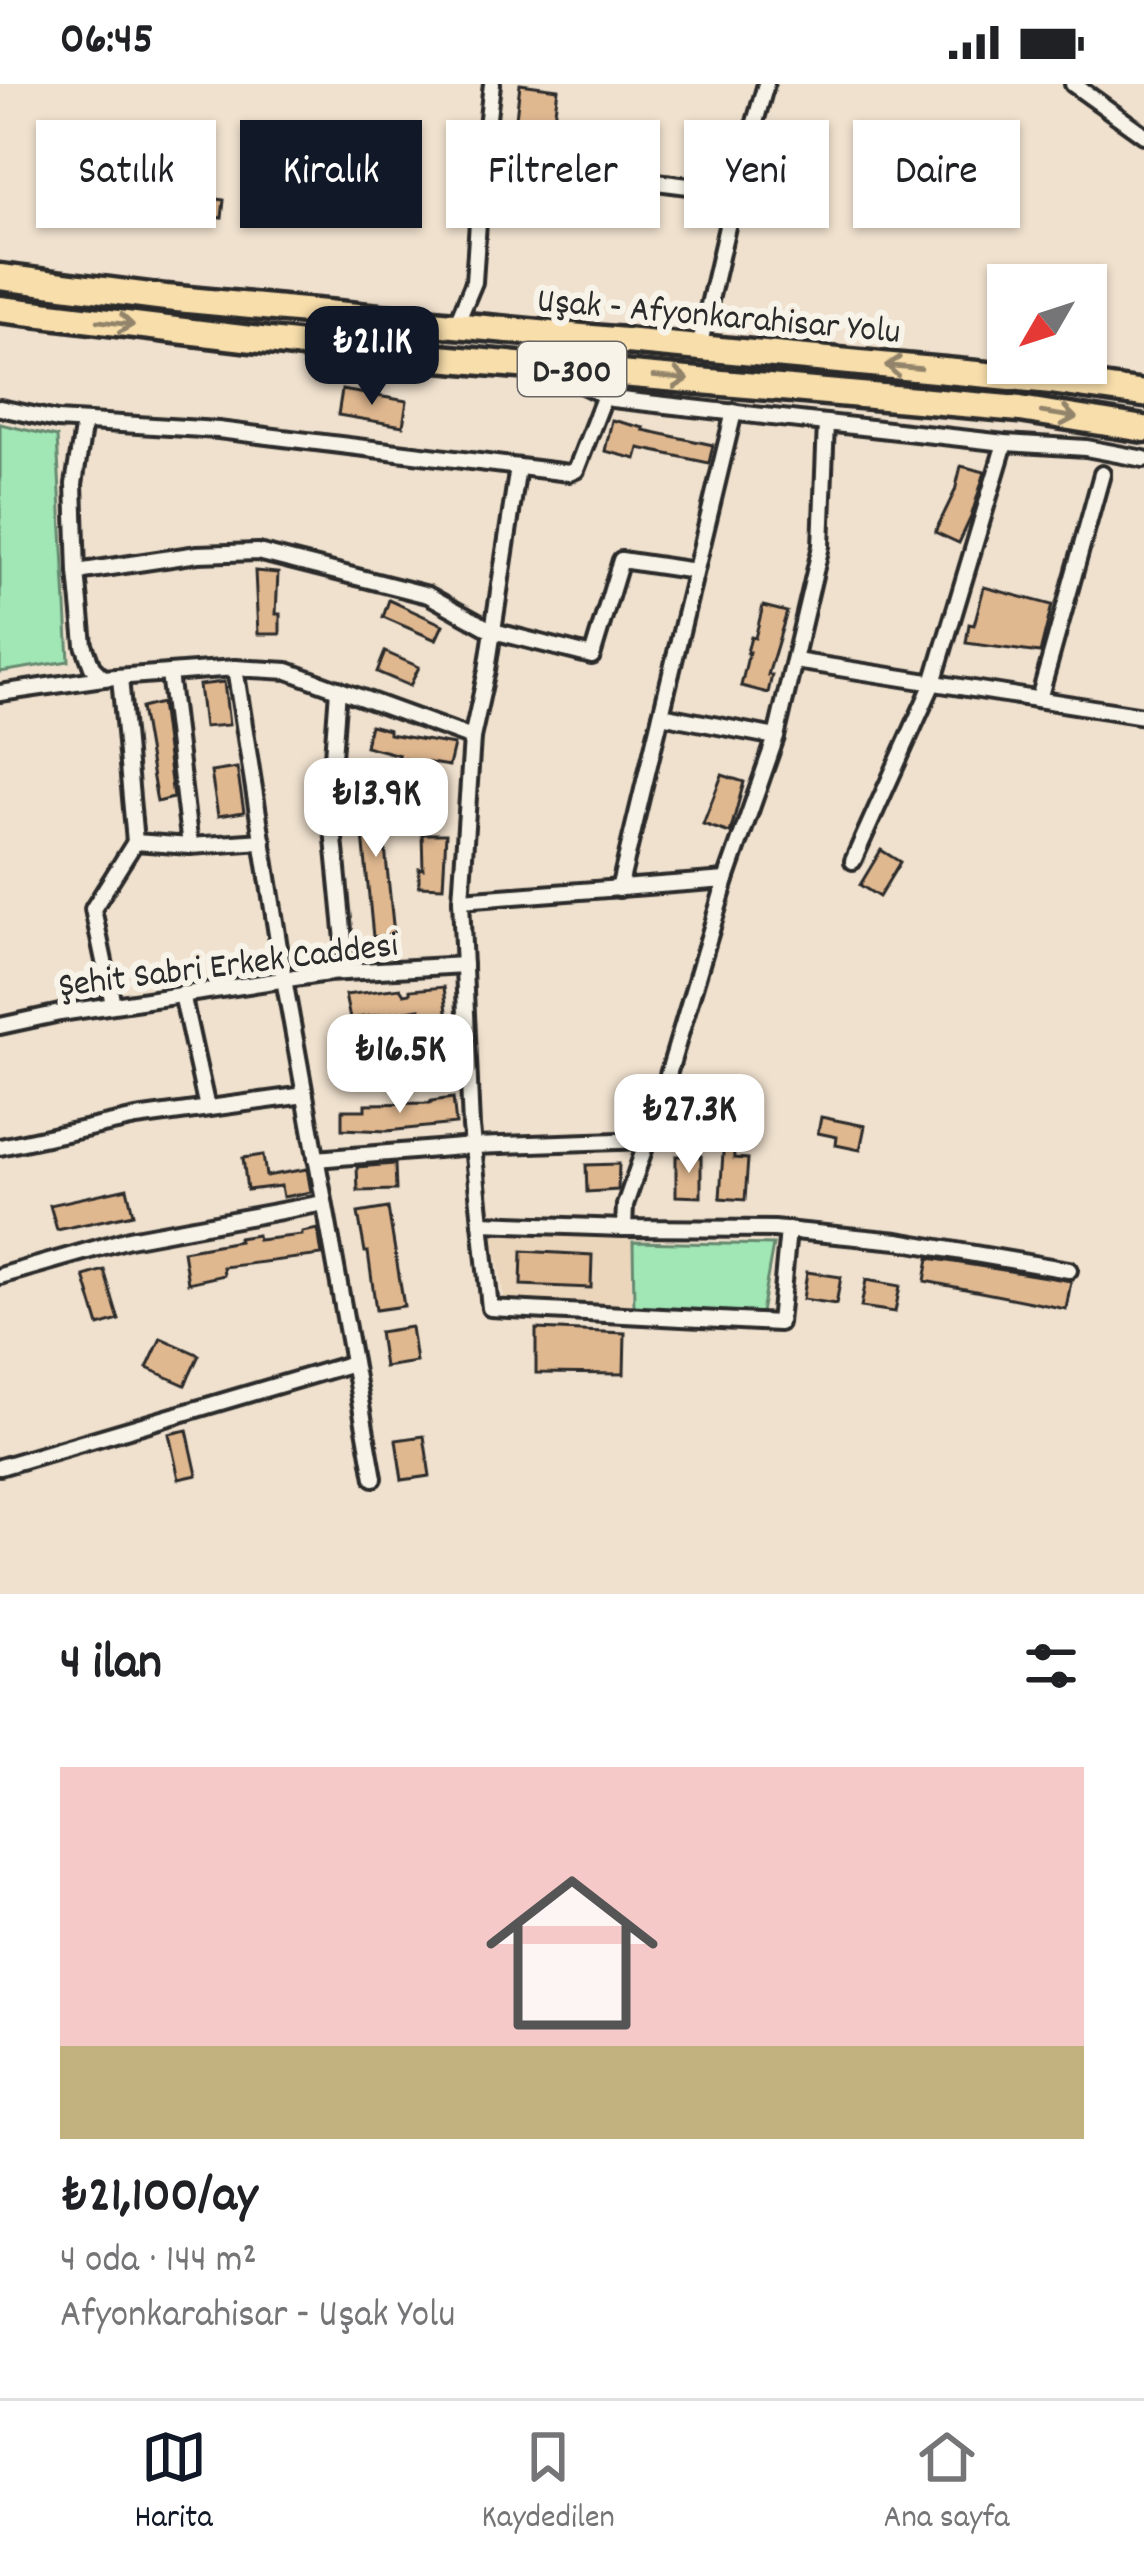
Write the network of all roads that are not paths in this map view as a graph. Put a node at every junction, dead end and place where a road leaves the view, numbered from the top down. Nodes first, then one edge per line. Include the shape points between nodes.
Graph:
1 (492, 84) edge
2 (766, 84) edge
3 (1073, 84) edge
4 (488, 120) edge
5 (756, 120) edge
6 (1144, 135) edge
7 (478, 228) edge
8 (727, 228) edge
9 (0, 277) edge
10 (0, 309) edge
11 (456, 325) junction
12 (699, 348) junction
13 (544, 367) junction
14 (1144, 394) edge
15 (605, 395) junction
16 (0, 408) edge
17 (734, 412) junction
18 (84, 422) junction
19 (826, 423) junction
20 (1144, 429) edge
21 (1005, 443) junction
22 (1144, 458) edge
23 (518, 467) junction
24 (1102, 474) dead end
25 (77, 572) junction
26 (695, 572) junction
27 (493, 632) junction
28 (795, 661) junction
29 (235, 668) junction
30 (169, 673) junction
31 (120, 677) junction
32 (103, 678) junction
33 (933, 682) junction
34 (338, 689) junction
35 (0, 693) edge
36 (1039, 699) junction
37 (661, 715) junction
38 (1144, 716) edge
39 (776, 737) junction
40 (472, 738) junction
41 (262, 841) junction
42 (135, 842) junction
43 (190, 846) junction
44 (853, 861) dead end
45 (726, 880) junction
46 (619, 890) junction
47 (461, 900) junction
48 (464, 965) junction
49 (347, 971) junction
50 (284, 979) junction
51 (182, 994) junction
52 (113, 1004) junction
53 (0, 1026) edge
54 (305, 1095) junction
55 (207, 1108) junction
56 (647, 1140) junction
57 (473, 1147) junction
58 (0, 1148) edge
59 (316, 1159) junction
60 (325, 1203) junction
61 (481, 1223) junction
62 (624, 1228) junction
63 (788, 1230) junction
64 (1069, 1270) dead end
65 (0, 1276) edge
66 (353, 1363) junction
67 (0, 1467) edge
68 (374, 1478) dead end

1 - 4 street
2 - 5 street
3 - 6 street
7 - 11 street via 474,282
8 - 12 street
9 - 11 highway, Uşak - Afyonkarahisar Yolu / D-300
10 -> 13 highway, D-300
11 - 12 highway, Uşak - Afyonkarahisar Yolu / D-300
14 -> 12 highway, Uşak - Afyonkarahisar Yolu / D-300
13 - 15 street
13 -> 20 highway, D-300 via 1020,409
15 - 17 street
15 - 23 street via 576,470
16 - 18 street
17 - 19 street
17 - 26 street
18 - 23 street
18 - 25 street via 74,484
19 - 21 street
19 - 28 street via 821,545
21 - 22 street
21 - 33 street
23 - 27 street
24 - 36 street
25 - 27 street via 258,552 428,595
25 - 32 street via 83,645
26 - 27 street via 621,560 592,656
26 - 37 street
27 - 40 street
28 - 33 street
28 - 39 street
29 - 30 street
29 - 34 street via 288,671
29 - 41 street
30 - 31 street
30 - 43 street
31 - 32 street
31 - 42 street
32 - 35 street
33 - 36 street
33 - 44 street
34 - 40 street
34 - 49 street via 330,798
36 - 38 street
37 - 39 street
37 - 46 street
39 - 45 street
40 - 47 street
41 - 43 street
41 - 50 street
42 - 43 street
42 - 52 street via 93,909
45 - 46 street
45 - 56 street
46 - 47 street
47 - 48 street
48 - 49 street, Şehit Sabri Erkek Caddesi
48 - 57 street
49 - 50 street, Şehit Sabri Erkek Caddesi
50 - 51 street, Şehit Sabri Erkek Caddesi
50 - 54 street
51 - 52 street, Şehit Sabri Erkek Caddesi
51 - 55 street
52 - 53 street, Şehit Sabri Erkek Caddesi
54 - 55 street
54 - 59 street
55 - 58 street
56 - 57 street
56 - 62 street
57 - 59 street
57 - 61 street
59 - 60 street
60 - 65 street via 129,1239
60 - 66 street
61 - 62 street
61 - 63 street via 490,1308 779,1323
62 - 63 street
63 - 64 street
66 - 67 street
66 - 68 street

